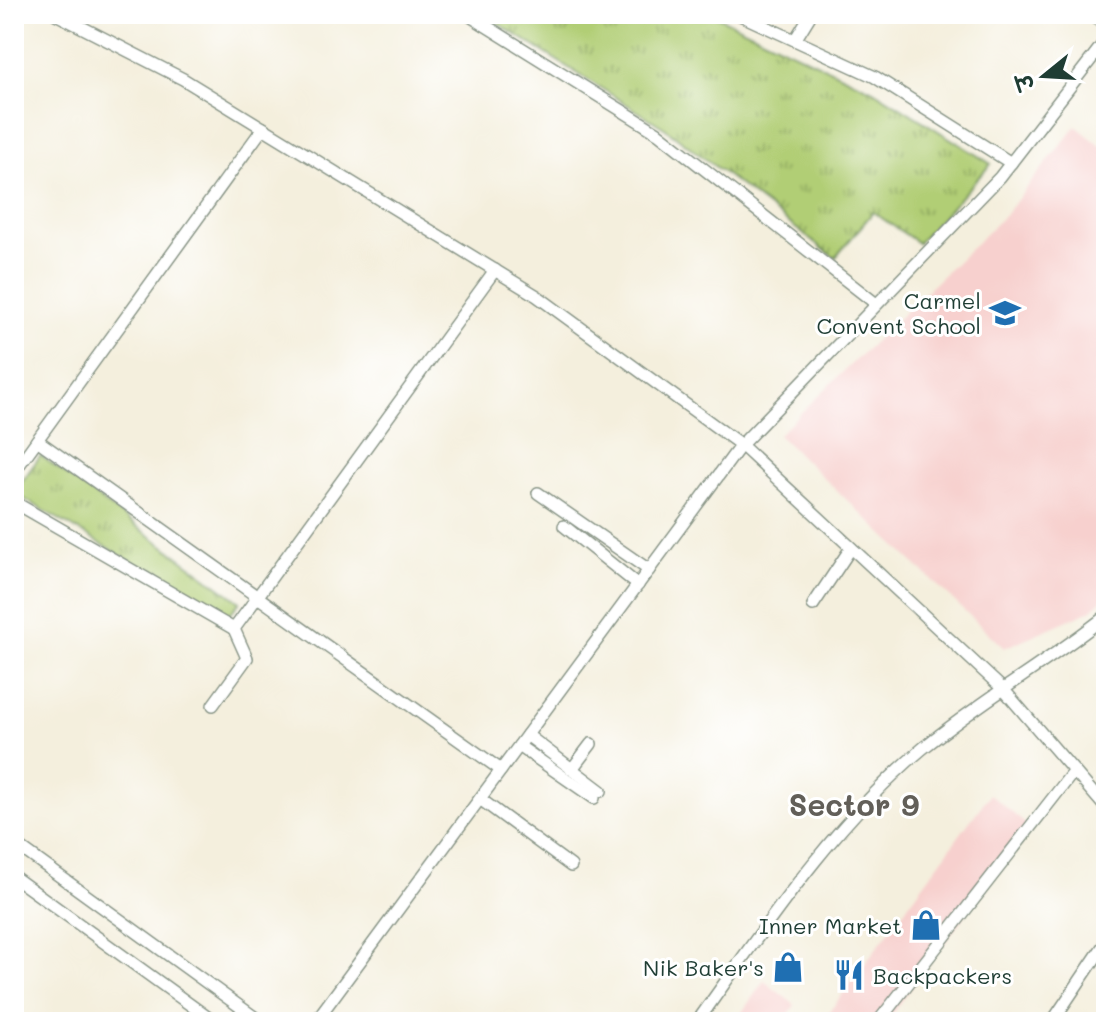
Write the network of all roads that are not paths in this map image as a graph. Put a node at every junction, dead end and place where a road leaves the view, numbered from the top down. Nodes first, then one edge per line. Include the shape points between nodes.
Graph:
1 (56, 14) edge
2 (467, 14) edge
3 (738, 14) edge
4 (811, 14) edge
5 (1092, 14) edge
6 (1106, 26) edge
7 (795, 40) junction
8 (1106, 40) edge
9 (263, 128) junction
10 (1011, 163) junction
11 (495, 270) junction
12 (875, 303) junction
13 (37, 440) junction
14 (741, 445) junction
15 (14, 472) edge
16 (538, 493) dead end
17 (14, 502) edge
18 (564, 526) dead end
19 (851, 548) junction
20 (649, 570) junction
21 (638, 585) junction
22 (260, 596) junction
23 (813, 605) dead end
24 (1106, 616) edge
25 (234, 629) junction
26 (1004, 690) junction
27 (213, 705) dead end
28 (527, 735) junction
29 (591, 744) dead end
30 (519, 746) junction
31 (572, 769) junction
32 (501, 770) junction
33 (1074, 771) junction
34 (480, 799) junction
35 (1106, 808) edge
36 (14, 843) edge
37 (571, 866) dead end
38 (14, 877) edge
39 (1106, 942) edge
40 (214, 1022) edge
41 (261, 1022) edge
42 (315, 1022) edge
43 (697, 1022) edge
44 (878, 1022) edge
45 (1052, 1022) edge

1 - 9 street via 183,79
2 - 12 street via 658,133
3 - 7 street
4 - 7 street
5 - 6 street
7 - 10 street via 875,77
8 - 10 street
9 - 11 street
9 - 13 street
10 - 12 street
11 - 14 street
11 - 22 street
12 - 14 street
13 - 15 street
13 - 22 street
14 - 19 street
14 - 20 street
16 - 20 street
17 - 25 street
18 - 21 street
19 - 23 street
19 - 26 street
20 - 21 street
21 - 28 street
22 - 25 street
22 - 32 street
24 - 26 street
25 - 27 street via 246,652 245,665
26 - 33 street
26 - 43 street via 924,748 875,792 780,905
28 - 30 street
28 - 31 street
29 - 31 street
30 - 31 street via 598,794
30 - 32 street
32 - 34 street
33 - 35 street
33 - 44 street
34 - 37 street
34 - 42 street
36 - 41 street
38 - 40 street
39 - 45 street

